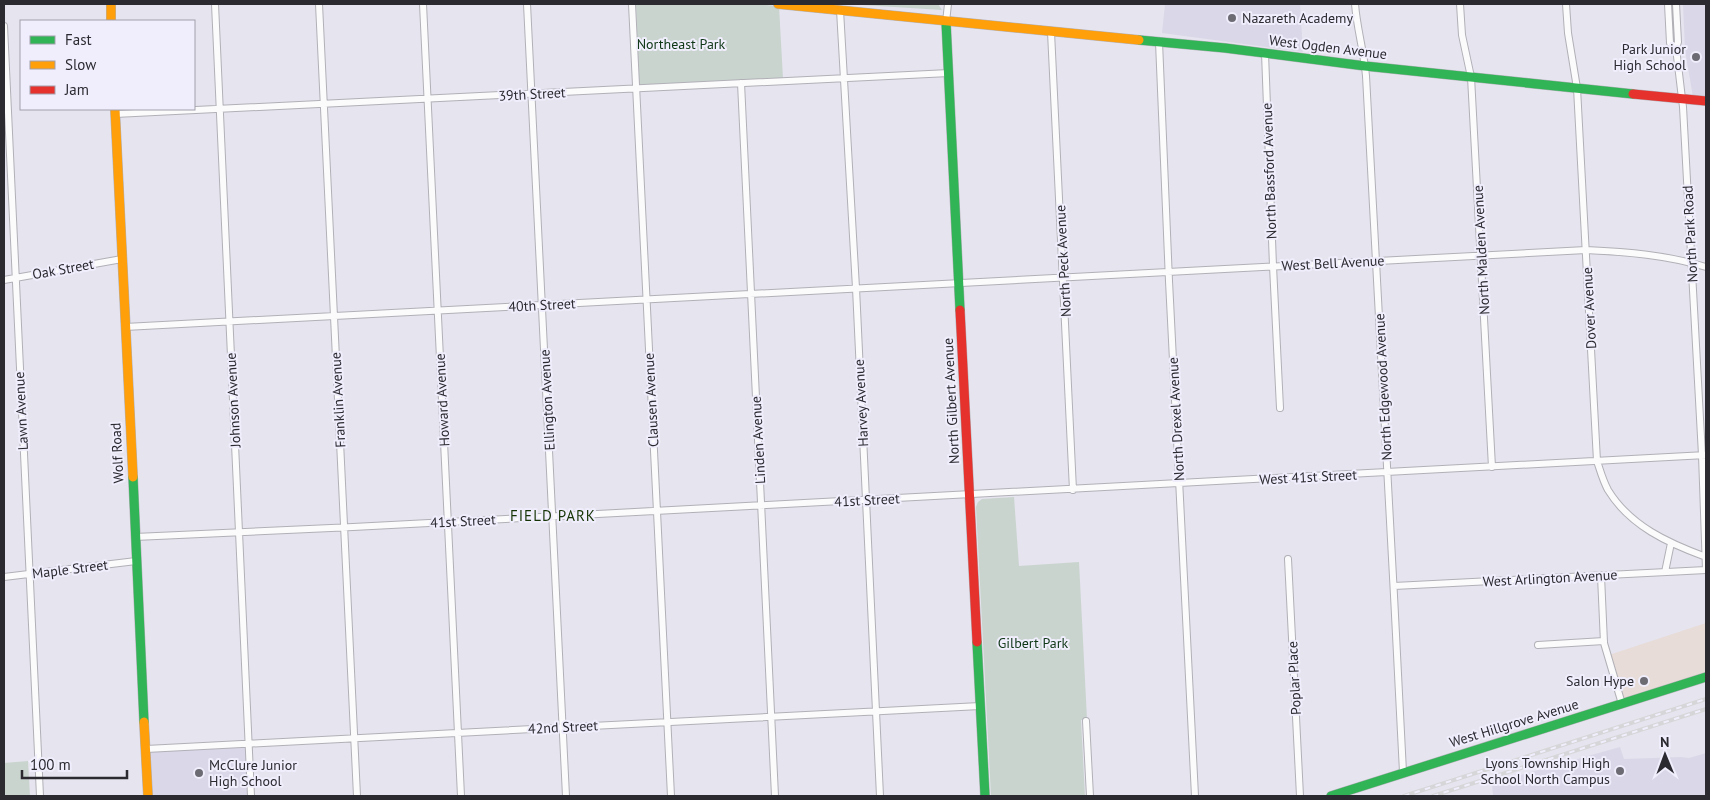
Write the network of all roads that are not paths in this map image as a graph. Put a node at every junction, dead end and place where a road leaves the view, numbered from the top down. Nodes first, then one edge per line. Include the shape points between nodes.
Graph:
1 (111, 4) edge
2 (214, 4) edge
3 (319, 4) edge
4 (423, 4) edge
5 (528, 4) edge
6 (632, 4) edge
7 (778, 4) edge
8 (948, 4) edge
9 (1355, 4) edge
10 (1460, 4) edge
11 (1566, 4) edge
12 (1668, 4) edge
13 (1676, 4) edge
14 (840, 10) junction
15 (111, 20) edge
16 (946, 22) junction
17 (4, 26) edge
18 (1051, 32) junction
19 (1159, 42) junction
20 (1676, 48) junction
21 (1265, 53) junction
22 (1365, 66) junction
23 (949, 73) junction
24 (1471, 77) junction
25 (844, 78) junction
26 (741, 83) junction
27 (1577, 88) junction
28 (636, 89) junction
29 (532, 94) junction
30 (1683, 99) junction
31 (428, 100) junction
32 (1706, 102) edge
33 (323, 104) junction
34 (219, 110) junction
35 (115, 111) edge
36 (1586, 250) junction
37 (1481, 255) junction
38 (122, 259) junction
39 (1377, 261) junction
40 (1692, 262) junction
41 (1273, 266) junction
42 (1706, 267) edge
43 (1168, 272) junction
44 (1063, 277) junction
45 (16, 278) junction
46 (4, 280) edge
47 (959, 284) junction
48 (856, 288) junction
49 (750, 294) junction
50 (646, 300) junction
51 (542, 305) junction
52 (437, 310) junction
53 (334, 315) junction
54 (229, 321) junction
55 (125, 327) junction
56 (1280, 408) dead end
57 (1704, 455) edge
58 (1597, 460) junction
59 (1492, 467) junction
60 (1387, 472) junction
61 (1179, 484) junction
62 (1073, 490) junction
63 (970, 494) junction
64 (865, 500) junction
65 (761, 506) junction
66 (656, 511) junction
67 (552, 517) junction
68 (448, 522) junction
69 (344, 528) junction
70 (239, 532) junction
71 (135, 537) junction
72 (1671, 543) junction
73 (1706, 556) edge
74 (1288, 559) dead end
75 (136, 561) junction
76 (1706, 570) edge
77 (1665, 572) junction
78 (29, 574) junction
79 (1601, 576) junction
80 (4, 577) edge
81 (1394, 586) junction
82 (1604, 641) junction
83 (1538, 645) dead end
84 (1706, 677) edge
85 (1622, 704) junction
86 (980, 706) junction
87 (876, 712) junction
88 (771, 716) junction
89 (1086, 721) dead end
90 (667, 722) junction
91 (563, 727) junction
92 (458, 733) junction
93 (354, 738) junction
94 (249, 744) junction
95 (146, 749) junction
96 (1403, 772) junction
97 (40, 796) edge
98 (148, 796) edge
99 (251, 796) edge
100 (357, 796) edge
101 (461, 796) edge
102 (566, 796) edge
103 (671, 796) edge
104 (775, 796) edge
105 (880, 796) edge
106 (985, 796) edge
107 (1090, 796) edge
108 (1195, 796) edge
109 (1300, 796) edge
110 (1330, 796) edge

1 - 15 main road
2 - 34 street, Johnson Avenue
3 - 33 street, Franklin Avenue
4 - 31 street, Howard Avenue
5 - 29 street, Ellington Avenue
6 - 28 street, Clausen Avenue
7 - 14 main road, West Ogden Avenue
8 - 16 street, North Gilbert Avenue
9 - 22 street, North Edgewood Avenue
10 - 24 street, North Malden Avenue via 1462,35
11 - 27 street, Dover Avenue
12 - 20 street, North Park Road via 1670,43
13 - 20 street, North Park Road
14 - 16 main road, West Ogden Avenue
14 - 25 street, Harvey Avenue
16 - 18 main road, West Ogden Avenue
16 - 23 main road, North Gilbert Avenue
17 - 45 street, Lawn Avenue
18 - 19 main road, West Ogden Avenue
18 - 44 street, North Peck Avenue
19 - 21 main road, West Ogden Avenue
19 - 43 street, North Drexel Avenue
20 - 30 street, North Park Road
21 - 22 main road, West Ogden Avenue
21 - 41 street, North Bassford Avenue
22 - 24 main road, West Ogden Avenue
22 - 39 street, North Edgewood Avenue
23 - 25 street, 39th Street
23 - 47 main road, North Gilbert Avenue
24 - 27 main road, West Ogden Avenue
24 - 37 street, North Malden Avenue
25 - 26 street, 39th Street
25 - 48 street, Harvey Avenue
26 - 28 street, 39th Street
26 - 49 street, Linden Avenue
27 - 30 main road, West Ogden Avenue
27 - 36 street, Dover Avenue
28 - 29 street, 39th Street
28 - 50 street, Clausen Avenue
29 - 31 street, 39th Street
29 - 51 street, Ellington Avenue
30 - 32 main road, West Ogden Avenue
30 - 40 street, North Park Road
31 - 33 street, 39th Street
31 - 52 street, Howard Avenue
33 - 34 street, 39th Street
33 - 53 street, Franklin Avenue
34 - 35 street, 39th Street
34 - 54 street, Johnson Avenue
35 - 38 main road, Wolf Road
36 - 37 street, West Bell Avenue
36 - 40 street, West Bell Avenue via 1635,252
36 - 58 street, Dover Avenue
37 - 39 street, West Bell Avenue
37 - 59 street, North Malden Avenue
38 - 45 street, Oak Street
38 - 55 main road, Wolf Road
39 - 41 street, West Bell Avenue
39 - 60 street, North Edgewood Avenue
40 - 42 street, West Bell Avenue
40 - 57 street, North Park Road
41 - 43 street, West Bell Avenue
41 - 56 street, North Bassford Avenue
43 - 44 street, West Bell Avenue
43 - 61 street, North Drexel Avenue
44 - 47 street, West Bell Avenue
44 - 62 street, North Peck Avenue
45 - 46 street, Oak Street
45 - 78 street, Lawn Avenue
47 - 48 street, 40th Street
47 - 63 main road, North Gilbert Avenue
48 - 49 street, 40th Street
48 - 64 street, Harvey Avenue
49 - 50 street, 40th Street
49 - 65 street, Linden Avenue
50 - 51 street, 40th Street
50 - 66 street, Clausen Avenue
51 - 52 street, 40th Street
51 - 67 street, Ellington Avenue
52 - 53 street, 40th Street
52 - 68 street, Howard Avenue
53 - 54 street, 40th Street
53 - 69 street, Franklin Avenue
54 - 55 street, 40th Street
54 - 70 street, Johnson Avenue
55 - 71 main road, Wolf Road
57 - 58 street, West 41st Street
57 - 73 street, North Park Road
58 - 59 street, West 41st Street
58 - 72 street, Dover Avenue via 1608,490 1627,513
59 - 60 street, West 41st Street
60 - 61 street, West 41st Street
60 - 81 street, North Edgewood Avenue
61 - 62 street, West 41st Street
61 - 108 street, North Drexel Avenue
62 - 63 street, West 41st Street
63 - 64 street, 41st Street
63 - 86 main road, North Gilbert Avenue
64 - 65 street, 41st Street
64 - 87 street, Harvey Avenue
65 - 66 street, 41st Street
65 - 88 street, Linden Avenue
66 - 67 street, 41st Street
66 - 90 street, Clausen Avenue
67 - 68 street, 41st Street
67 - 91 street, Ellington Avenue
68 - 69 street, 41st Street
68 - 92 street, Howard Avenue
69 - 70 street, 41st Street
69 - 93 street, Franklin Avenue
70 - 71 street, 41st Street
70 - 94 street, Johnson Avenue
71 - 75 main road, Wolf Road
72 - 73 street, Dover Avenue
72 - 77 street
73 - 76 street, North Park Road
74 - 109 street, Poplar Place
75 - 78 street, Maple Street
75 - 95 main road, Wolf Road
76 - 77 street, West Arlington Avenue
77 - 79 street, West Arlington Avenue
78 - 80 street, Maple Street
78 - 97 street, Lawn Avenue
79 - 81 street, West Arlington Avenue
79 - 82 street
81 - 96 street, North Edgewood Avenue
82 - 83 street
82 - 85 street
84 - 85 main road, West Hillgrove Avenue
85 - 96 main road, West Hillgrove Avenue
86 - 87 street, 42nd Street
86 - 106 main road, North Gilbert Avenue
87 - 88 street, 42nd Street
87 - 105 street, Harvey Avenue
88 - 90 street, 42nd Street
88 - 104 street, Linden Avenue
89 - 107 street
90 - 91 street, 42nd Street
90 - 103 street, Clausen Avenue
91 - 92 street, 42nd Street
91 - 102 street, Ellington Avenue
92 - 93 street, 42nd Street
92 - 101 street, Howard Avenue
93 - 94 street, 42nd Street
93 - 100 street, Franklin Avenue
94 - 95 street, 42nd Street
94 - 99 street, Johnson Avenue
95 - 98 main road, Wolf Road
96 - 110 main road, West Hillgrove Avenue

